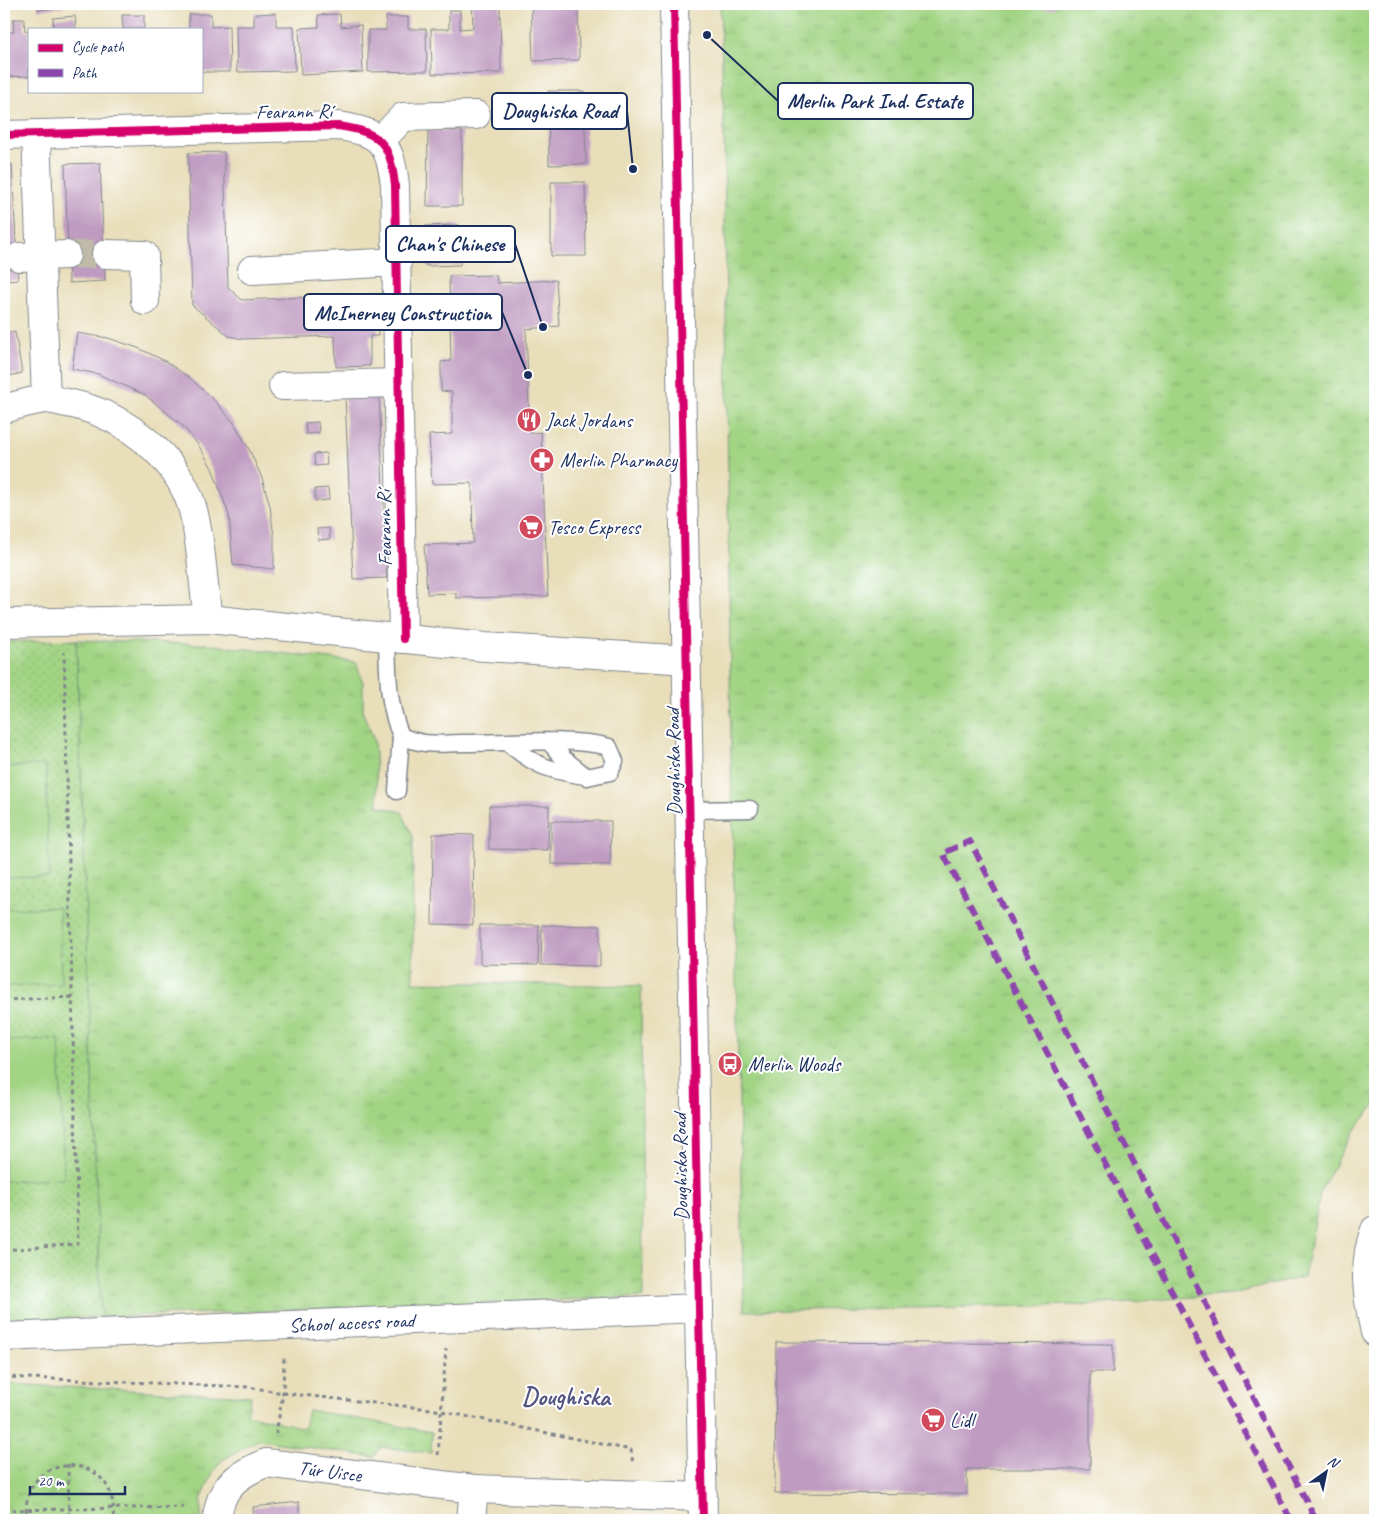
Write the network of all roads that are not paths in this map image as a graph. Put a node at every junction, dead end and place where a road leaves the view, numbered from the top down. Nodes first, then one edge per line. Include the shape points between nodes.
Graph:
1 (674, 4) edge
2 (476, 115) dead end
3 (36, 134) junction
4 (4, 135) edge
5 (381, 140) junction
6 (106, 254) tunnel mouth
7 (396, 262) junction
8 (252, 270) dead end
9 (145, 301) dead end
10 (398, 383) junction
11 (283, 386) dead end
12 (46, 399) junction
13 (4, 409) edge
14 (208, 619) junction
15 (4, 623) edge
16 (395, 638) junction
17 (688, 660) junction
18 (401, 736) junction
19 (508, 743) junction
20 (550, 743) junction
21 (587, 777) junction
22 (398, 791) dead end
23 (750, 809) dead end
24 (690, 810) junction
25 (1375, 1230) edge
26 (699, 1308) junction
27 (1375, 1332) edge
28 (4, 1337) edge
29 (474, 1490) junction
30 (703, 1509) edge
31 (218, 1514) edge
32 (471, 1520) edge

1 - 17 main road, Doughiska Road
2 - 5 main road via 403,117
3 - 4 main road, Fearann Rí
3 - 5 main road, Fearann Rí via 338,126 359,129
3 - 12 main road
5 - 7 main road, Fearann Rí via 392,162 395,185
6 - 9 main road via 144,255
7 - 8 main road
7 - 10 main road, Fearann Rí
10 - 11 main road
10 - 16 main road, Fearann Rí
12 - 13 main road
12 - 14 main road via 102,413 152,446 174,470 190,498
14 - 15 main road
14 - 16 main road
16 - 17 main road
16 - 18 lane via 388,685 392,715
17 - 24 main road, Doughiska Road
18 - 19 lane via 420,744
18 - 22 lane
19 - 20 lane
19 - 21 lane via 523,756 550,770
20 - 21 lane
20 - 21 lane via 592,743 610,747 615,761 610,772
23 - 24 lane
24 - 26 main road, Doughiska Road
25 - 27 main road via 1366,1296
26 - 28 main road, School access road
26 - 30 main road, Doughiska Road
29 - 30 main road, Túr Uisce via 638,1496
29 - 31 main road, Túr Uisce via 266,1463 247,1470 233,1481 222,1496
29 - 32 main road

